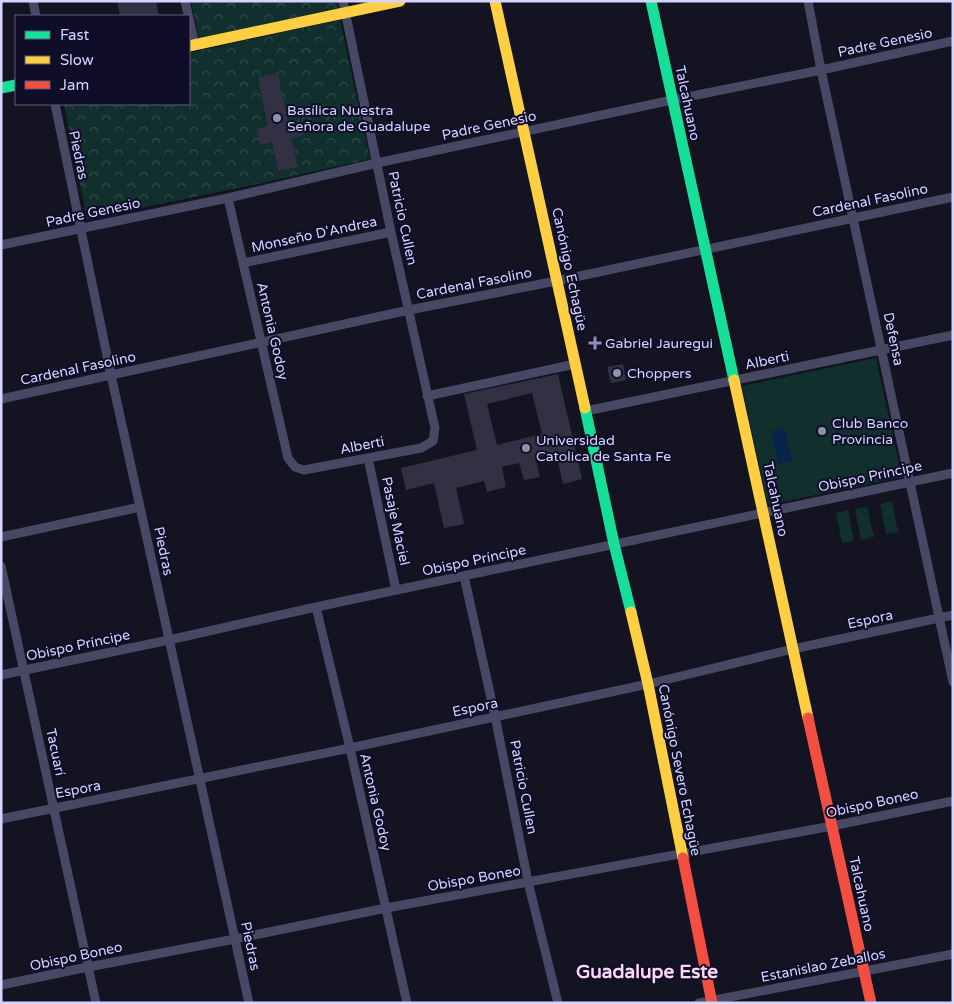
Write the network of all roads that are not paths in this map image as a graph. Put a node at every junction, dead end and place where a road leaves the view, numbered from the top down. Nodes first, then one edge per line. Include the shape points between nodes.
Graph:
1 (33, 1) edge
2 (185, 1) edge
3 (400, 1) edge
4 (495, 1) edge
5 (651, 1) edge
6 (808, 1) edge
7 (344, 7) edge
8 (36, 15) edge
9 (187, 15) edge
10 (190, 32) edge
11 (953, 41) edge
12 (192, 45) edge
13 (821, 70) junction
14 (15, 85) edge
15 (1, 88) edge
16 (672, 100) junction
17 (55, 105) edge
18 (525, 132) junction
19 (377, 163) junction
20 (953, 197) edge
21 (228, 198) junction
22 (853, 218) junction
23 (80, 229) junction
24 (391, 232) junction
25 (1, 245) edge
26 (705, 249) junction
27 (243, 263) junction
28 (556, 281) junction
29 (409, 310) junction
30 (953, 335) edge
31 (262, 343) junction
32 (882, 349) junction
33 (575, 364) junction
34 (111, 375) junction
35 (734, 381) junction
36 (428, 396) junction
37 (1, 398) edge
38 (586, 411) junction
39 (433, 441) joint
40 (368, 458) junction
41 (295, 468) joint
42 (953, 473) edge
43 (910, 482) junction
44 (140, 507) junction
45 (763, 514) junction
46 (1, 536) edge
47 (614, 544) junction
48 (1, 566) edge
49 (464, 576) junction
50 (396, 590) junction
51 (316, 608) junction
52 (953, 615) edge
53 (938, 618) junction
54 (169, 640) junction
55 (793, 649) junction
56 (24, 671) junction
57 (1, 675) edge
58 (953, 682) edge
59 (648, 684) junction
60 (495, 716) junction
61 (350, 748) junction
62 (200, 778) junction
63 (953, 801) edge
64 (54, 808) junction
65 (1, 819) edge
66 (832, 826) junction
67 (681, 853) junction
68 (528, 882) junction
69 (386, 908) junction
70 (235, 939) junction
71 (953, 954) edge
72 (88, 966) junction
73 (864, 972) junction
74 (1, 986) edge
75 (711, 1002) edge
76 (96, 1003) edge
77 (249, 1003) edge
78 (407, 1003) edge
79 (558, 1003) edge
80 (699, 1003) edge
81 (871, 1003) edge

1 - 8 street
2 - 9 street
3 - 7 street
4 - 18 street, Canónigo Echagüe
5 - 16 street, Talcahuano
6 - 13 street, Defensa
7 - 12 street
7 - 19 street, Patricio Cullen
10 - 12 street
11 - 13 street, Padre Genesio
13 - 16 street, Padre Genesio
13 - 22 street, Defensa
14 - 15 street
16 - 18 street, Padre Genesio
16 - 26 street, Talcahuano
17 - 23 street, Piedras
18 - 19 street, Padre Genesio
18 - 28 street, Canónigo Echagüe
19 - 21 street, Padre Genesio
19 - 24 street, Patricio Cullen
20 - 22 street, Cardenal Fasolino
21 - 23 street, Padre Genesio
21 - 27 street, Antonia Godoy
22 - 26 street, Cardenal Fasolino
22 - 32 street, Defensa
23 - 25 street, Padre Genesio
23 - 34 street, Piedras
24 - 27 street, Monseño D'Andrea
24 - 29 street, Patricio Cullen
26 - 28 street, Cardenal Fasolino
26 - 35 street, Talcahuano
27 - 31 street, Antonia Godoy
28 - 29 street, Cardenal Fasolino
28 - 33 street, Canónigo Echagüe
29 - 31 street, Cardenal Fasolino
29 - 36 street, Patricio Cullen
30 - 32 street, Alberti
31 - 34 street, Cardenal Fasolino
31 - 41 street, Antonia Godoy via 288,458
32 - 35 street, Alberti
32 - 43 street, Defensa
33 - 36 street
33 - 38 street, Canónigo Echagüe
34 - 37 street, Cardenal Fasolino
34 - 44 street, Piedras
35 - 38 street, Alberti
35 - 45 street, Talcahuano
36 - 39 street, Patricio Cullen via 435,428
38 - 47 street, Canónigo Echagüe
39 - 40 street, Alberti via 422,448
40 - 41 street, Alberti via 304,470
40 - 50 street, Pasaje Maciel
42 - 43 street, Obispo Príncipe
43 - 45 street, Obispo Príncipe
43 - 53 street, Defensa
44 - 46 street
44 - 54 street, Piedras
45 - 47 street, Obispo Príncipe
45 - 55 street, Talcahuano
47 - 49 street, Obispo Príncipe
47 - 59 street, Canónigo Severo Echagüe
48 - 56 street, Tacuarí
49 - 50 street, Obispo Príncipe
49 - 60 street, Patricio Cullen
50 - 51 street, Obispo Príncipe
51 - 54 street, Obispo Príncipe
51 - 61 street, Antonia Godoy
52 - 53 street, Espora
53 - 55 street, Espora
53 - 58 street, Defensa
54 - 56 street, Obispo Príncipe
54 - 62 street, Piedras
55 - 59 street, Espora
55 - 66 street, Talcahuano
56 - 57 street, Obispo Príncipe
56 - 64 street, Tacuarí
59 - 60 street, Espora
59 - 67 street, Canónigo Severo Echagüe
60 - 61 street, Espora
60 - 68 street, Patricio Cullen
61 - 62 street, Espora
61 - 69 street, Antonia Godoy
62 - 64 street, Espora
62 - 70 street, Piedras
63 - 66 street, Obispo Boneo
64 - 65 street, Espora
64 - 72 street, Tacuarí
66 - 67 street, Obispo Boneo
66 - 73 street, Talcahuano
67 - 68 street, Obispo Boneo
67 - 75 street, Canónigo Severo Echagüe
68 - 69 street, Obispo Boneo
68 - 79 street, Patricio Cullen
69 - 70 street, Obispo Boneo
69 - 78 street, Antonia Godoy
70 - 72 street, Obispo Boneo
70 - 77 street, Piedras
71 - 73 street, Estanislao Zeballos
72 - 74 street, Obispo Boneo
72 - 76 street, Tacuarí
73 - 75 street, Estanislao Zeballos
73 - 81 street, Talcahuano
75 - 80 street, Estanislao Zeballos

